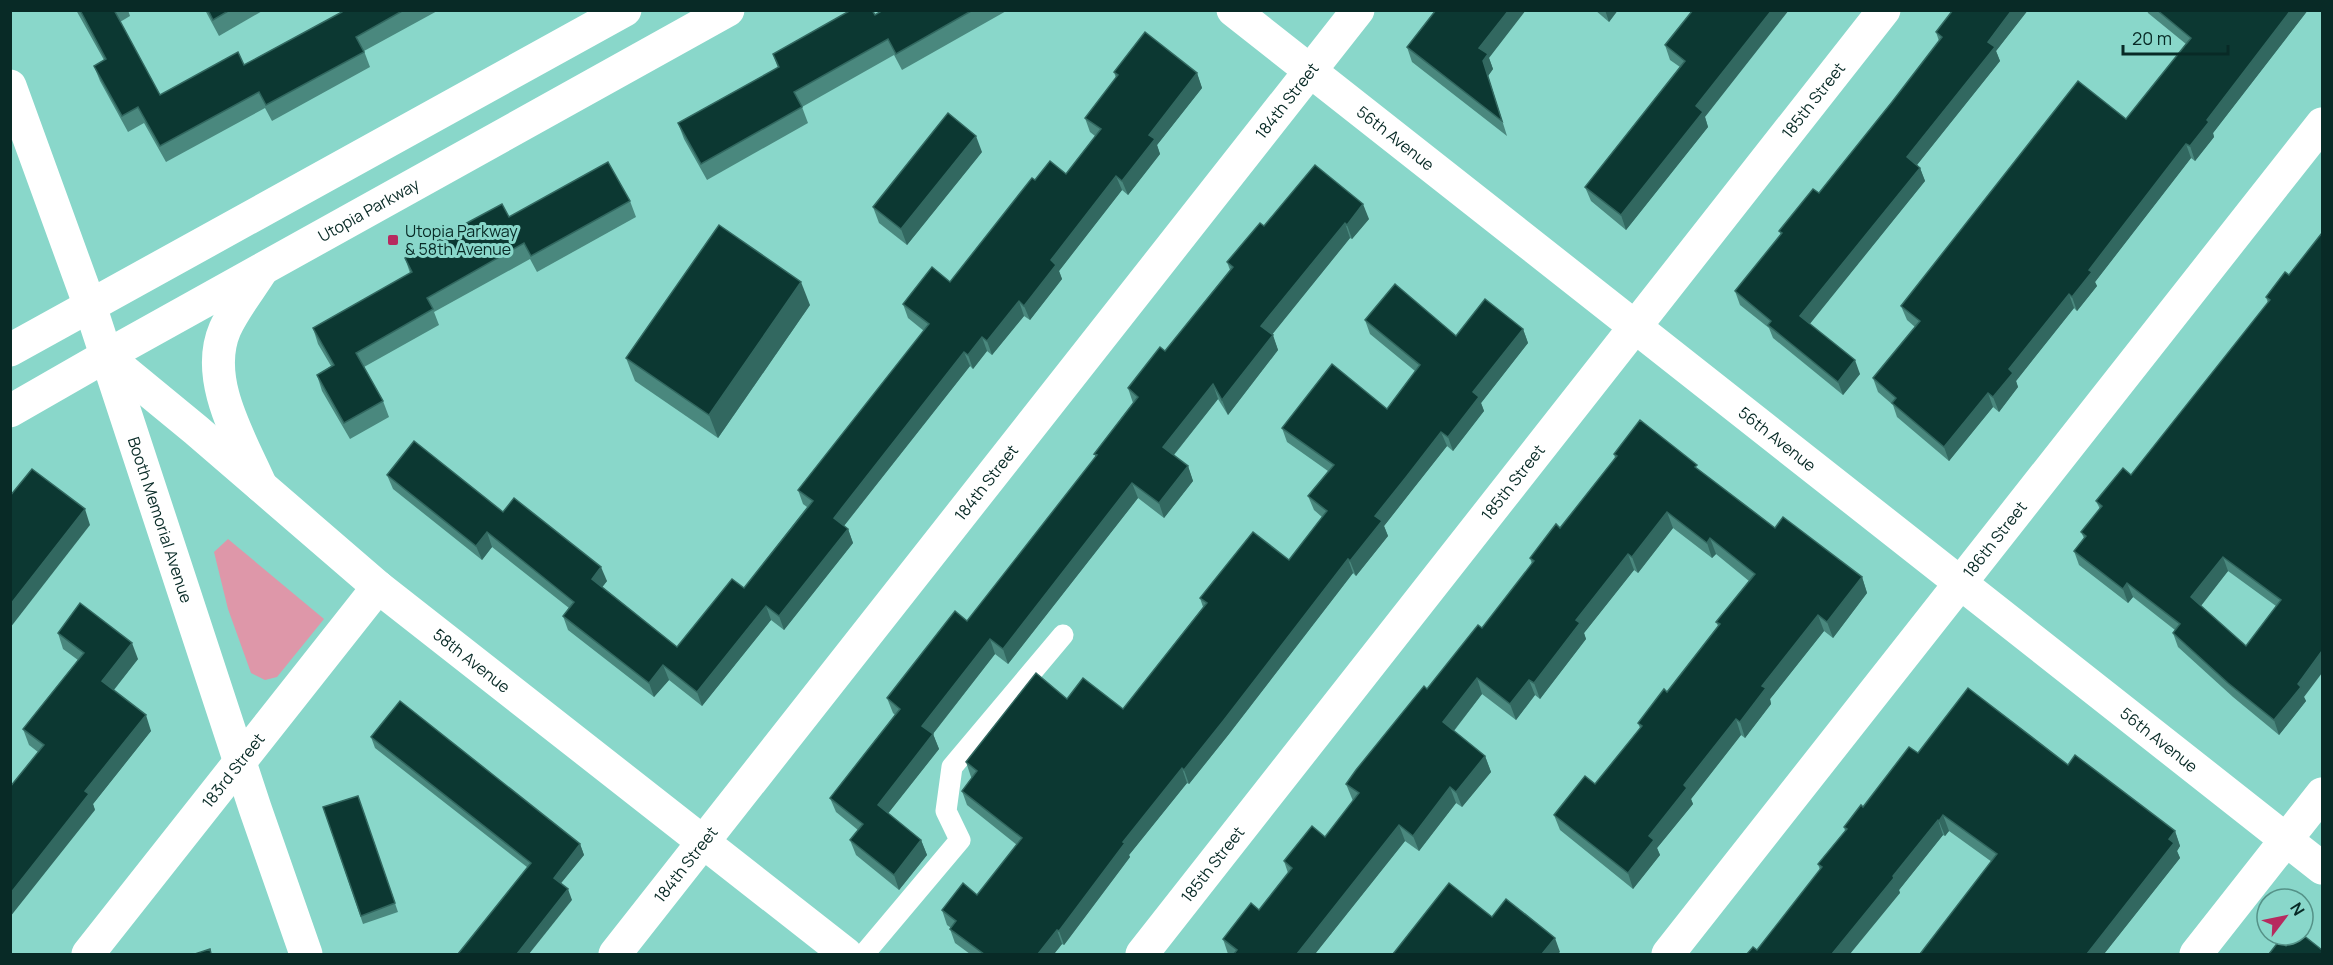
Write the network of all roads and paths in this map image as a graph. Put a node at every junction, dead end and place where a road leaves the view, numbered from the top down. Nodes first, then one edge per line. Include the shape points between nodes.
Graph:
1 (625, 10) edge
2 (728, 10) edge
3 (1233, 10) edge
4 (1358, 10) edge
5 (1884, 10) edge
6 (1310, 72) junction
7 (10, 86) edge
8 (2322, 124) edge
9 (263, 268) junction
10 (90, 306) junction
11 (1635, 328) junction
12 (10, 350) edge
13 (106, 356) junction
14 (10, 411) edge
15 (261, 486) junction
16 (1960, 584) junction
17 (378, 586) junction
18 (1063, 635) dead end
19 (240, 763) junction
20 (2322, 794) edge
21 (2287, 840) junction
22 (704, 842) junction
23 (2322, 868) edge
24 (88, 954) edge
25 (306, 954) edge
26 (615, 954) edge
27 (846, 954) edge
28 (864, 954) edge
29 (1142, 954) edge
30 (1668, 954) edge
31 (2196, 954) edge

1 - 10 street
2 - 9 street, Utopia Parkway
3 - 6 street, 56th Avenue
4 - 6 street, 184th Street
5 - 11 street, 185th Street
6 - 11 street, 56th Avenue
6 - 22 street, 184th Street
7 - 10 street, Booth Memorial Avenue
8 - 16 street, 186th Street
9 - 13 street, Utopia Parkway
9 - 15 street via 225,329 219,360 221,386 233,423
10 - 12 street
10 - 13 street, Booth Memorial Avenue
11 - 16 street, 56th Avenue
11 - 29 street, 185th Street
13 - 14 street, Utopia Parkway
13 - 15 street, 58th Avenue
13 - 19 street, Booth Memorial Avenue
15 - 17 street, 58th Avenue
16 - 21 street, 56th Avenue
16 - 30 street, 186th Street
17 - 19 street, 183rd Street
17 - 22 street, 58th Avenue
18 - 28 lane via 952,767 946,811 960,840
19 - 24 street, 183rd Street
19 - 25 street, Booth Memorial Avenue
20 - 21 street
21 - 23 street, 56th Avenue
21 - 31 street
22 - 26 street, 184th Street
22 - 27 street, 58th Avenue

